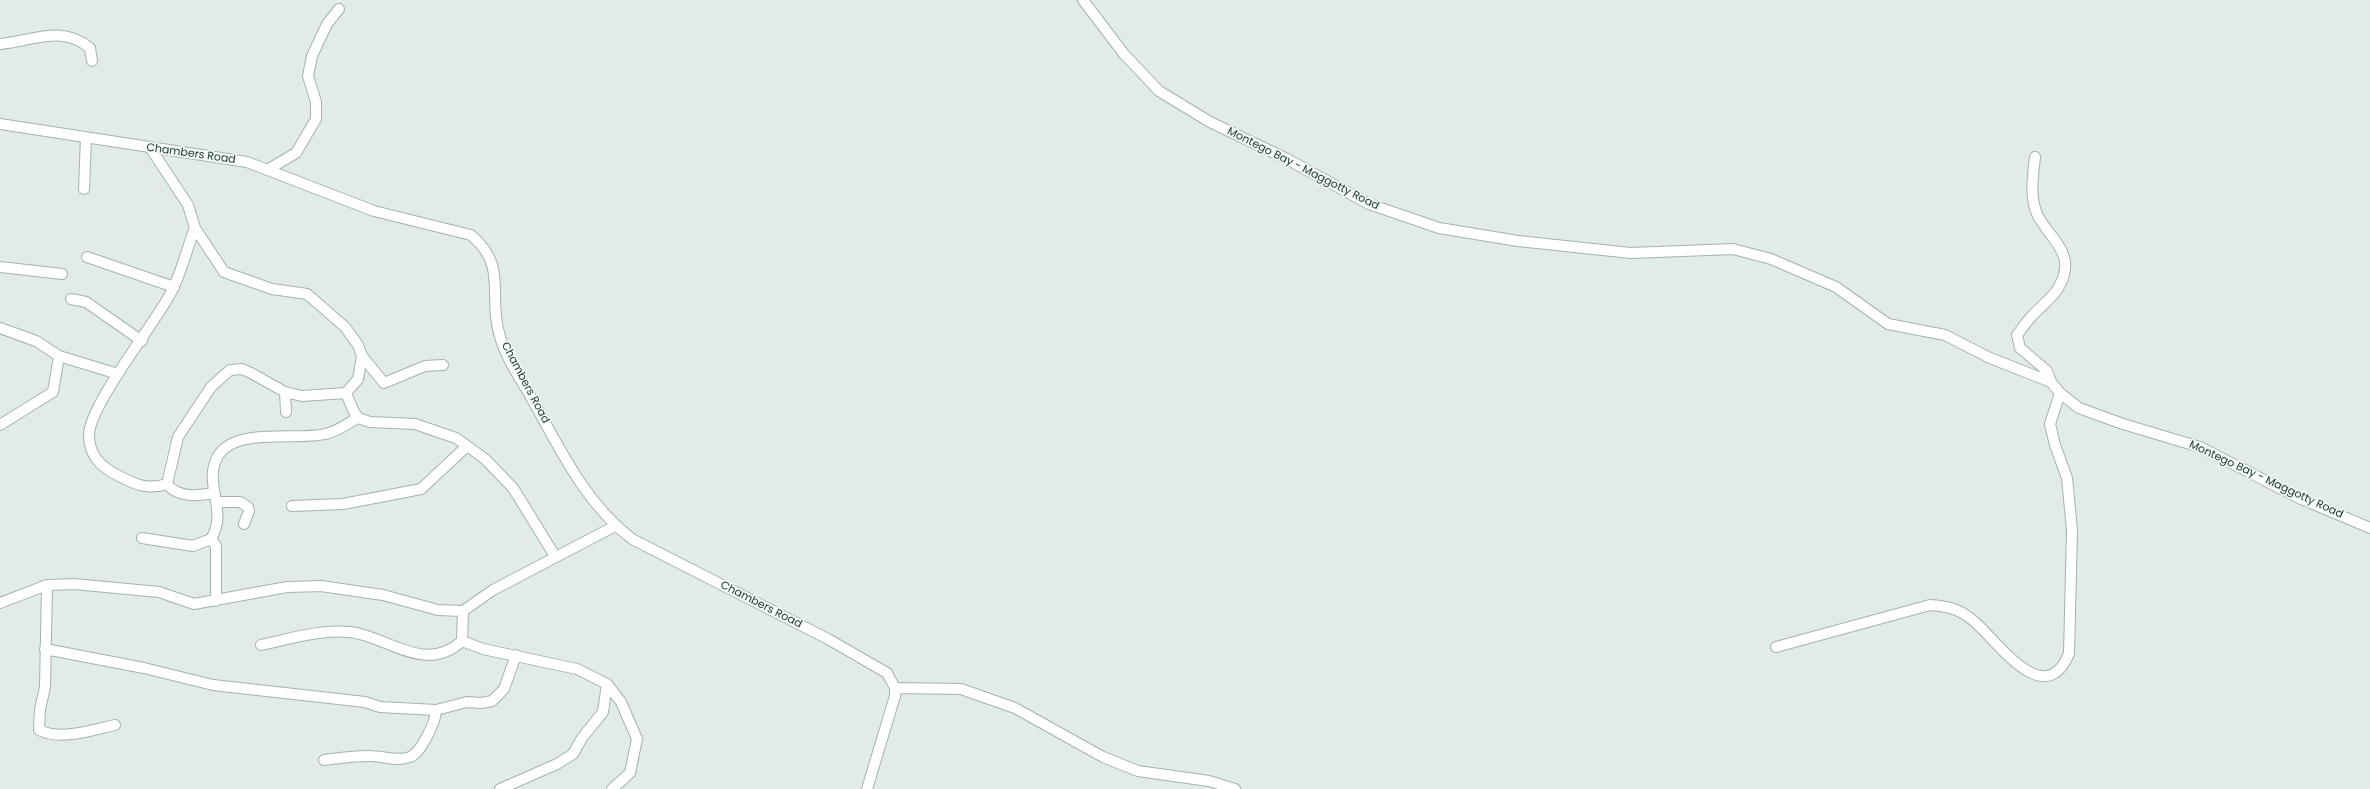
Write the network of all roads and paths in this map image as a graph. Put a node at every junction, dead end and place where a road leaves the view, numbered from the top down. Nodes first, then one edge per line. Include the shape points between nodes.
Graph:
1 (1083, 0) edge
2 (339, 9) dead end
3 (0, 44) edge
4 (92, 61) dead end
5 (0, 124) edge
6 (86, 137) junction
7 (152, 149) junction
8 (2035, 156) dead end
9 (267, 170) junction
10 (84, 189) dead end
11 (195, 228) junction
12 (87, 257) dead end
13 (0, 267) edge
14 (62, 274) dead end
15 (174, 287) junction
16 (71, 299) dead end
17 (0, 328) edge
18 (142, 341) junction
19 (59, 356) junction
20 (362, 356) junction
21 (443, 365) dead end
22 (118, 374) junction
23 (2051, 382) junction
24 (285, 392) junction
25 (346, 393) junction
26 (2060, 394) junction
27 (286, 412) dead end
28 (358, 418) junction
29 (0, 426) edge
30 (466, 447) junction
31 (167, 484) junction
32 (216, 498) junction
33 (292, 506) dead end
34 (244, 524) dead end
35 (615, 526) junction
36 (2370, 528) edge
37 (142, 538) dead end
38 (211, 539) junction
39 (555, 556) junction
40 (47, 585) junction
41 (216, 601) junction
42 (0, 603) edge
43 (463, 611) junction
44 (462, 641) junction
45 (262, 645) dead end
46 (1776, 647) dead end
47 (45, 649) junction
48 (516, 655) junction
49 (607, 684) junction
50 (895, 688) junction
51 (436, 710) junction
52 (115, 725) dead end
53 (324, 760) dead end
54 (500, 789) edge
55 (612, 789) edge
56 (867, 789) edge
57 (1234, 789) edge

1 - 23 street, Montego Bay - Maggotty Road via 1124,54 1159,92 1210,122 1369,204 1439,228 1518,241 1631,253 1734,249 1771,259 1836,287 1888,324 1945,335 1990,358
2 - 9 street via 327,24 312,56 308,76 316,102 316,118 296,152
3 - 4 street via 58,34 81,40 90,48
5 - 6 street, Chambers Road
6 - 7 street, Chambers Road
6 - 10 street
7 - 9 street, Chambers Road via 226,158 247,162
7 - 11 street via 188,205
8 - 23 street via 2033,200 2038,216 2063,252 2064,265 2057,291 2017,335 2020,348 2047,371
9 - 35 street, Chambers Road via 374,212 471,235 482,244 494,268 499,334 508,356 574,475
11 - 15 street
11 - 20 street via 224,272 272,289 307,294 344,327 358,345
12 - 15 street
13 - 14 street
15 - 18 street
16 - 18 street via 86,302
17 - 19 street via 36,342
18 - 22 street
19 - 22 street
19 - 29 street via 53,392
20 - 21 street via 384,383 425,366
20 - 25 street via 358,379
22 - 31 street via 93,419 89,434 92,456 101,465 135,484 157,487
23 - 26 street, Montego Bay - Maggotty Road
24 - 25 street via 302,396
24 - 27 street
24 - 31 street via 242,369 230,370 222,376 210,388 178,436
25 - 28 street
26 - 36 street, Montego Bay - Maggotty Road via 2079,408 2200,447 2301,498
26 - 46 street via 2050,424 2067,478 2072,530 2069,654 2059,670 2046,676 2031,673 2018,665 1971,619 1959,610 1945,606 1930,605
28 - 30 street via 370,422 415,424 456,438
28 - 32 street via 327,434 250,438 228,444 218,456 214,468
30 - 33 street via 421,489 343,504
30 - 39 street via 485,459 513,488
31 - 32 street via 173,491
32 - 34 street via 240,502 248,507
32 - 38 street via 216,527
35 - 39 street
35 - 50 street, Chambers Road via 632,539 880,668 892,680
37 - 38 street via 184,546
38 - 41 street via 216,546
39 - 43 street via 493,590
40 - 41 street via 74,584 159,592 194,604
40 - 42 street
40 - 47 street
41 - 43 street via 287,587 321,586 382,595 438,610
43 - 44 street
44 - 45 street via 454,649 428,655 400,651 351,632 316,634
44 - 48 street via 483,649
47 - 51 street via 144,668 213,685 357,701 380,706
47 - 52 street via 45,687 40,708 39,730 46,734 60,734
48 - 49 street via 577,669
48 - 51 street via 504,689 492,700 482,703 467,702
49 - 54 street via 603,712 573,754 557,764
49 - 55 street via 621,702 637,739 630,773
50 - 56 street via 894,704
50 - 57 street via 961,689 1015,708 1103,757 1138,771 1209,781
51 - 53 street via 436,716 422,746 411,757 402,759 371,756

